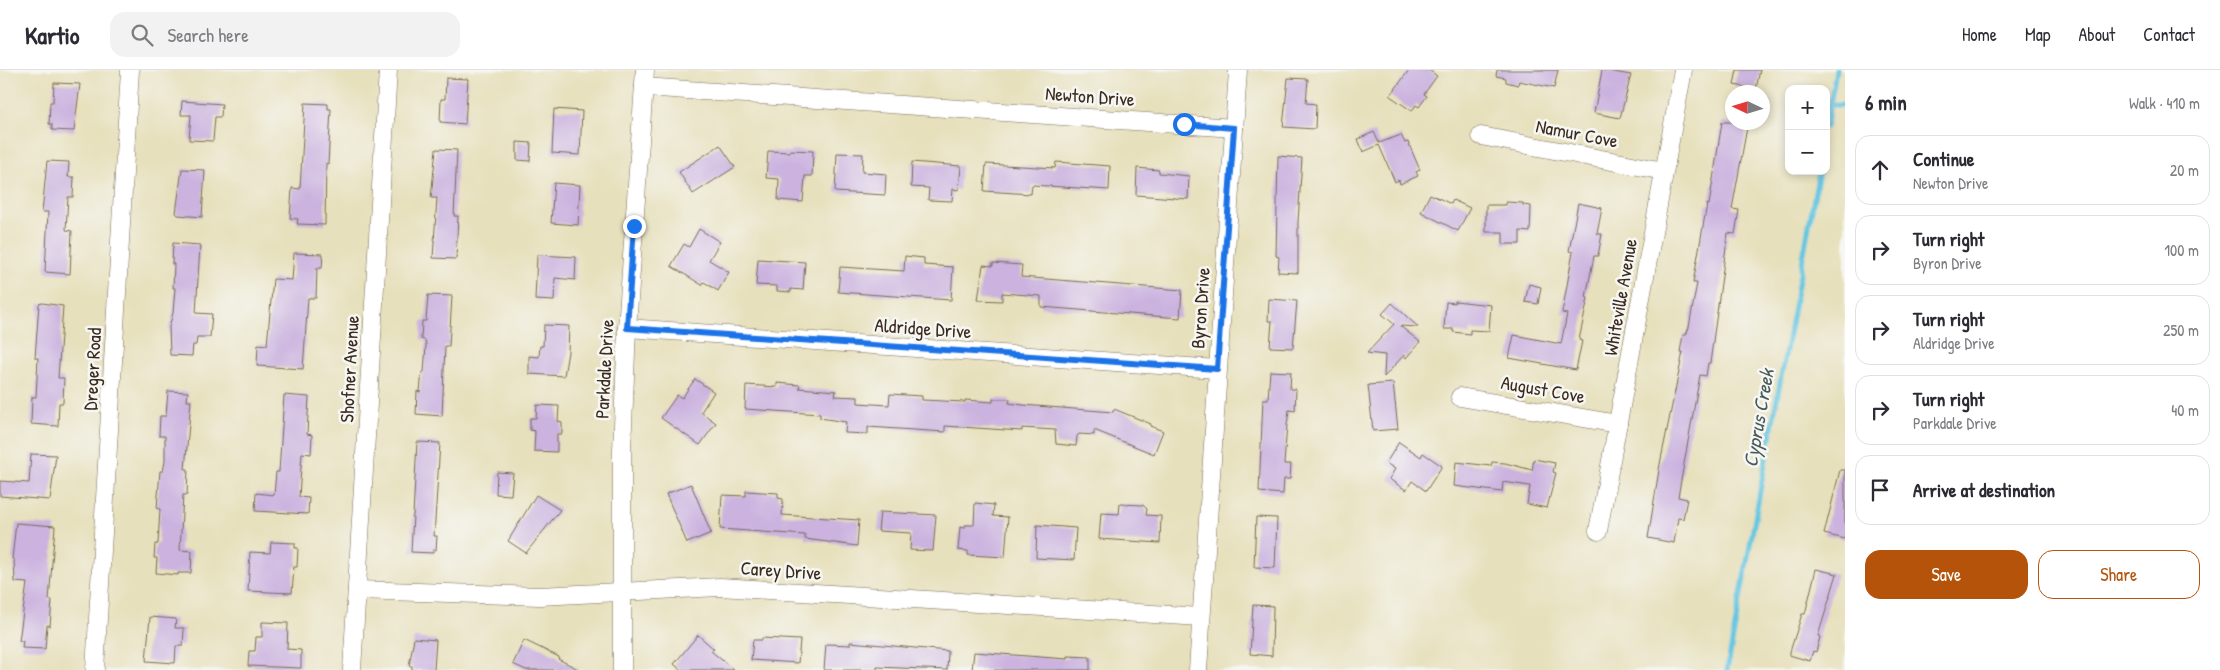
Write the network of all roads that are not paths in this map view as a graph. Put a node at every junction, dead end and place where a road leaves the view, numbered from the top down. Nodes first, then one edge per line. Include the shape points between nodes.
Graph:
1 (130, 70) edge
2 (388, 70) edge
3 (1238, 70) edge
4 (1683, 70) edge
5 (644, 79) edge
6 (1234, 128) junction
7 (1481, 136) dead end
8 (1664, 171) junction
9 (627, 328) junction
10 (1217, 369) junction
11 (1460, 397) dead end
12 (1618, 424) junction
13 (1598, 531) dead end
14 (357, 590) junction
15 (620, 593) junction
16 (1202, 617) junction
17 (95, 670) edge
18 (352, 670) edge
19 (622, 670) edge
20 (1198, 670) edge

1 - 17 street, Dreger Road
2 - 14 street, Shofner Avenue
3 - 6 street, Byron Drive
4 - 8 street, Whiteville Avenue
5 - 6 street, Newton Drive
5 - 9 street, Parkdale Drive
6 - 10 street, Byron Drive
7 - 8 street, Namur Cove
8 - 12 street, Whiteville Avenue
9 - 10 street, Aldridge Drive
9 - 15 street, Parkdale Drive
10 - 16 street, Byron Drive
11 - 12 street, August Cove
12 - 13 street, Whiteville Avenue
14 - 15 street, Carey Drive via 539,596
14 - 18 street, Shofner Avenue
15 - 16 street, Carey Drive via 720,587
15 - 19 street, Parkdale Drive
16 - 20 street, Byron Drive

